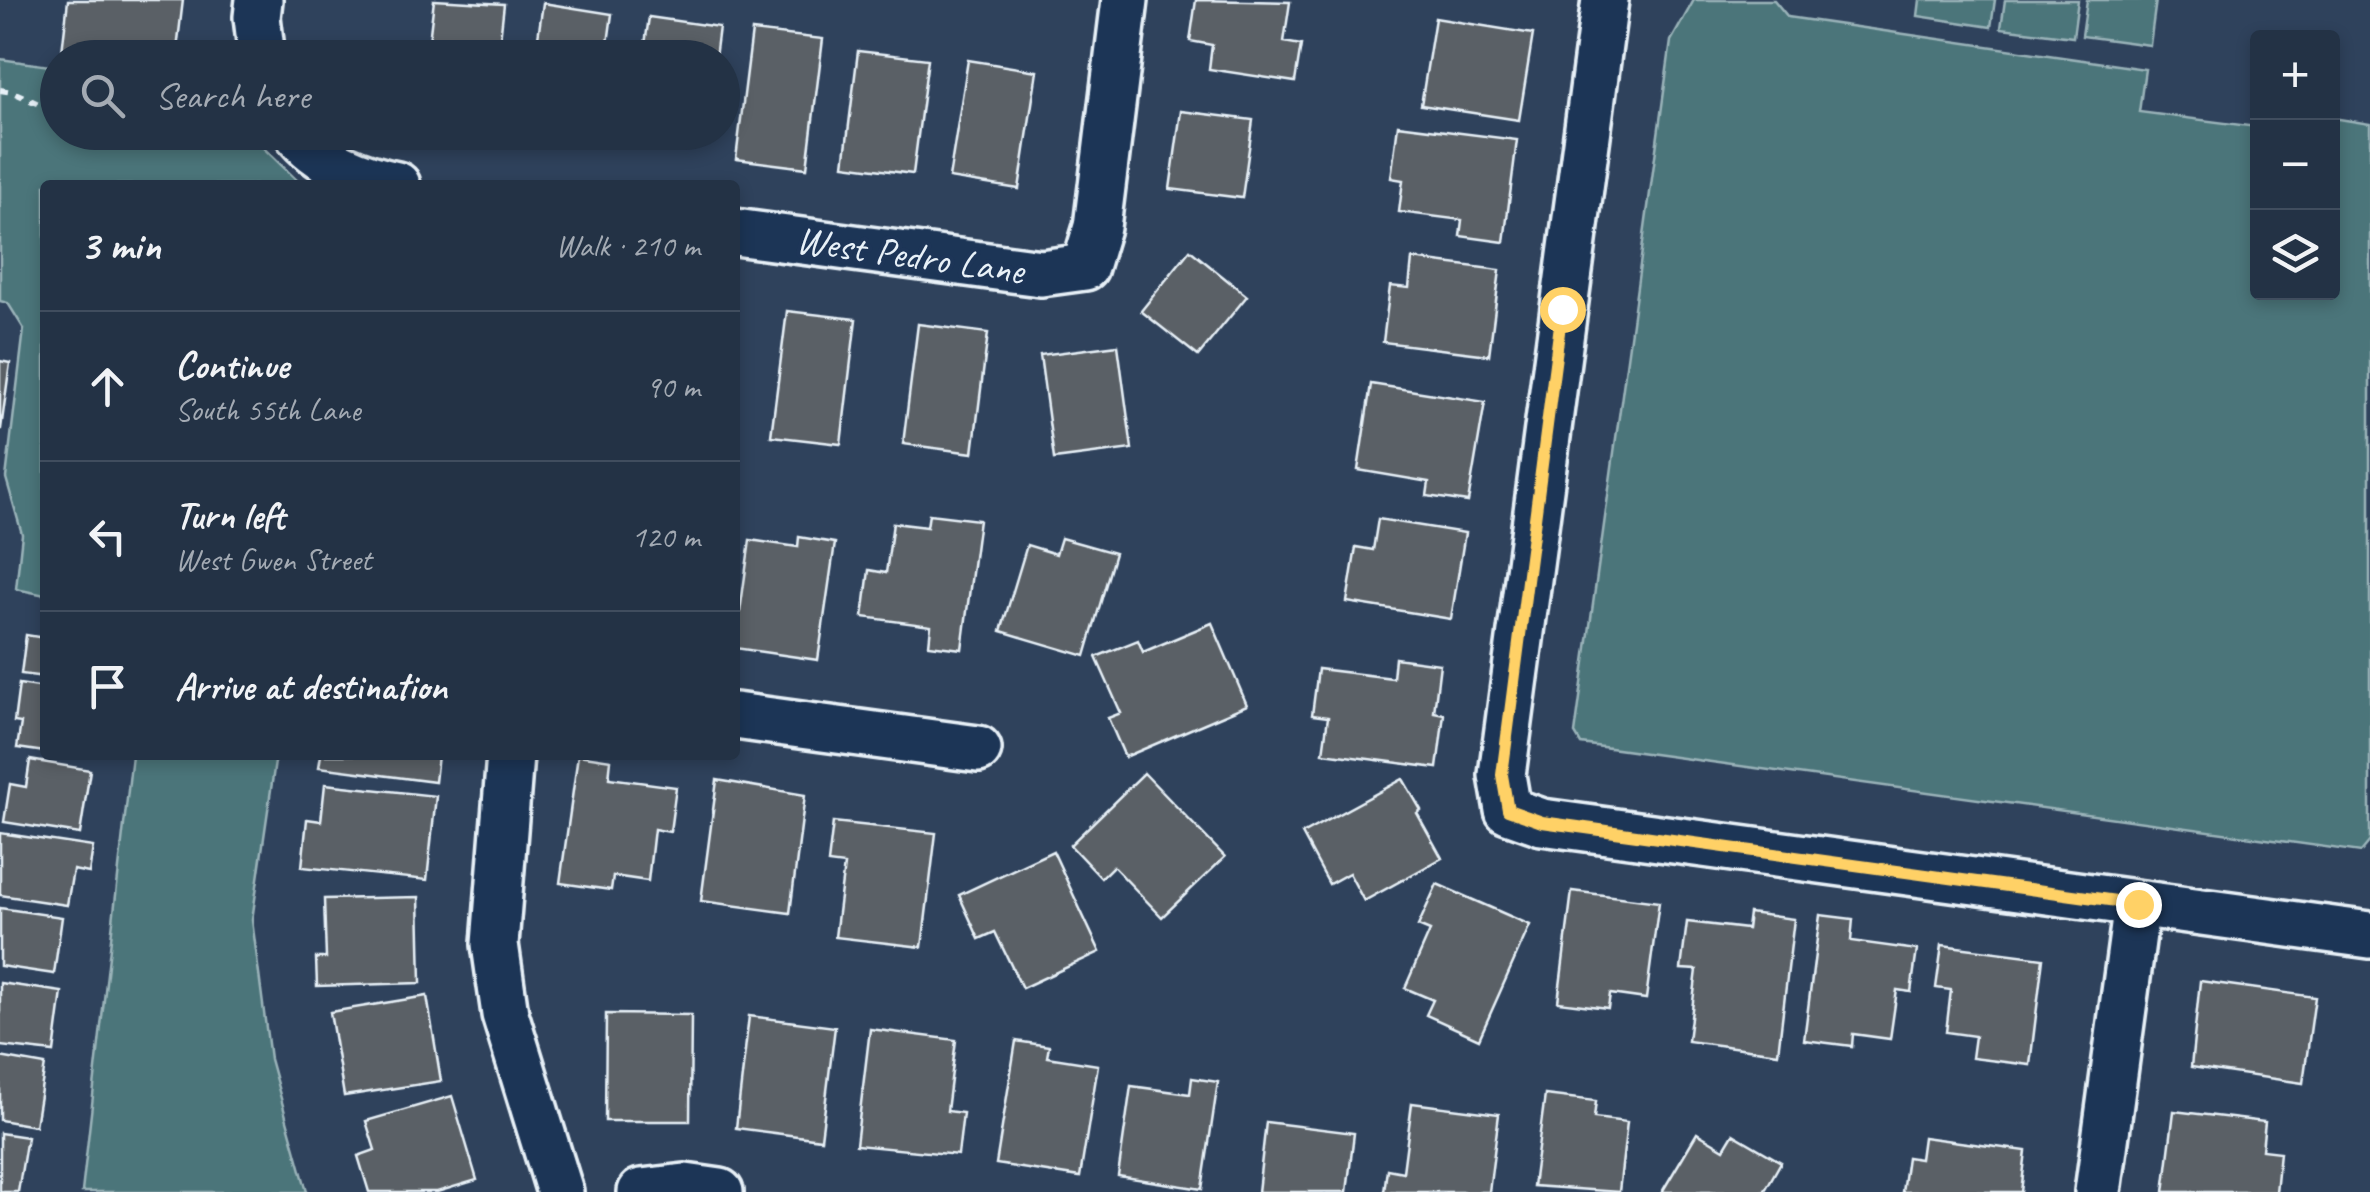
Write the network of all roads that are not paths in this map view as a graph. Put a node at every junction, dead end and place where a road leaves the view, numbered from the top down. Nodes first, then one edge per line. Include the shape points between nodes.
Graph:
1 (259, 0) edge
2 (1125, 0) edge
3 (1605, 0) edge
4 (259, 40) edge
5 (313, 150) edge
6 (378, 180) edge
7 (740, 233) edge
8 (740, 717) edge
9 (978, 749) dead end
10 (510, 760) edge
11 (2138, 904) junction
12 (2370, 934) edge
13 (560, 1192) edge
14 (641, 1192) edge
15 (720, 1192) edge
16 (2098, 1192) edge

1 - 4 street
2 - 7 street, West Pedro Lane via 1097,227 1085,267 1041,273
3 - 11 street via 1502,775 1508,810 1542,822
5 - 6 street
8 - 9 street
10 - 13 street via 496,944 506,1014
11 - 12 street
11 - 16 street
14 - 15 street

